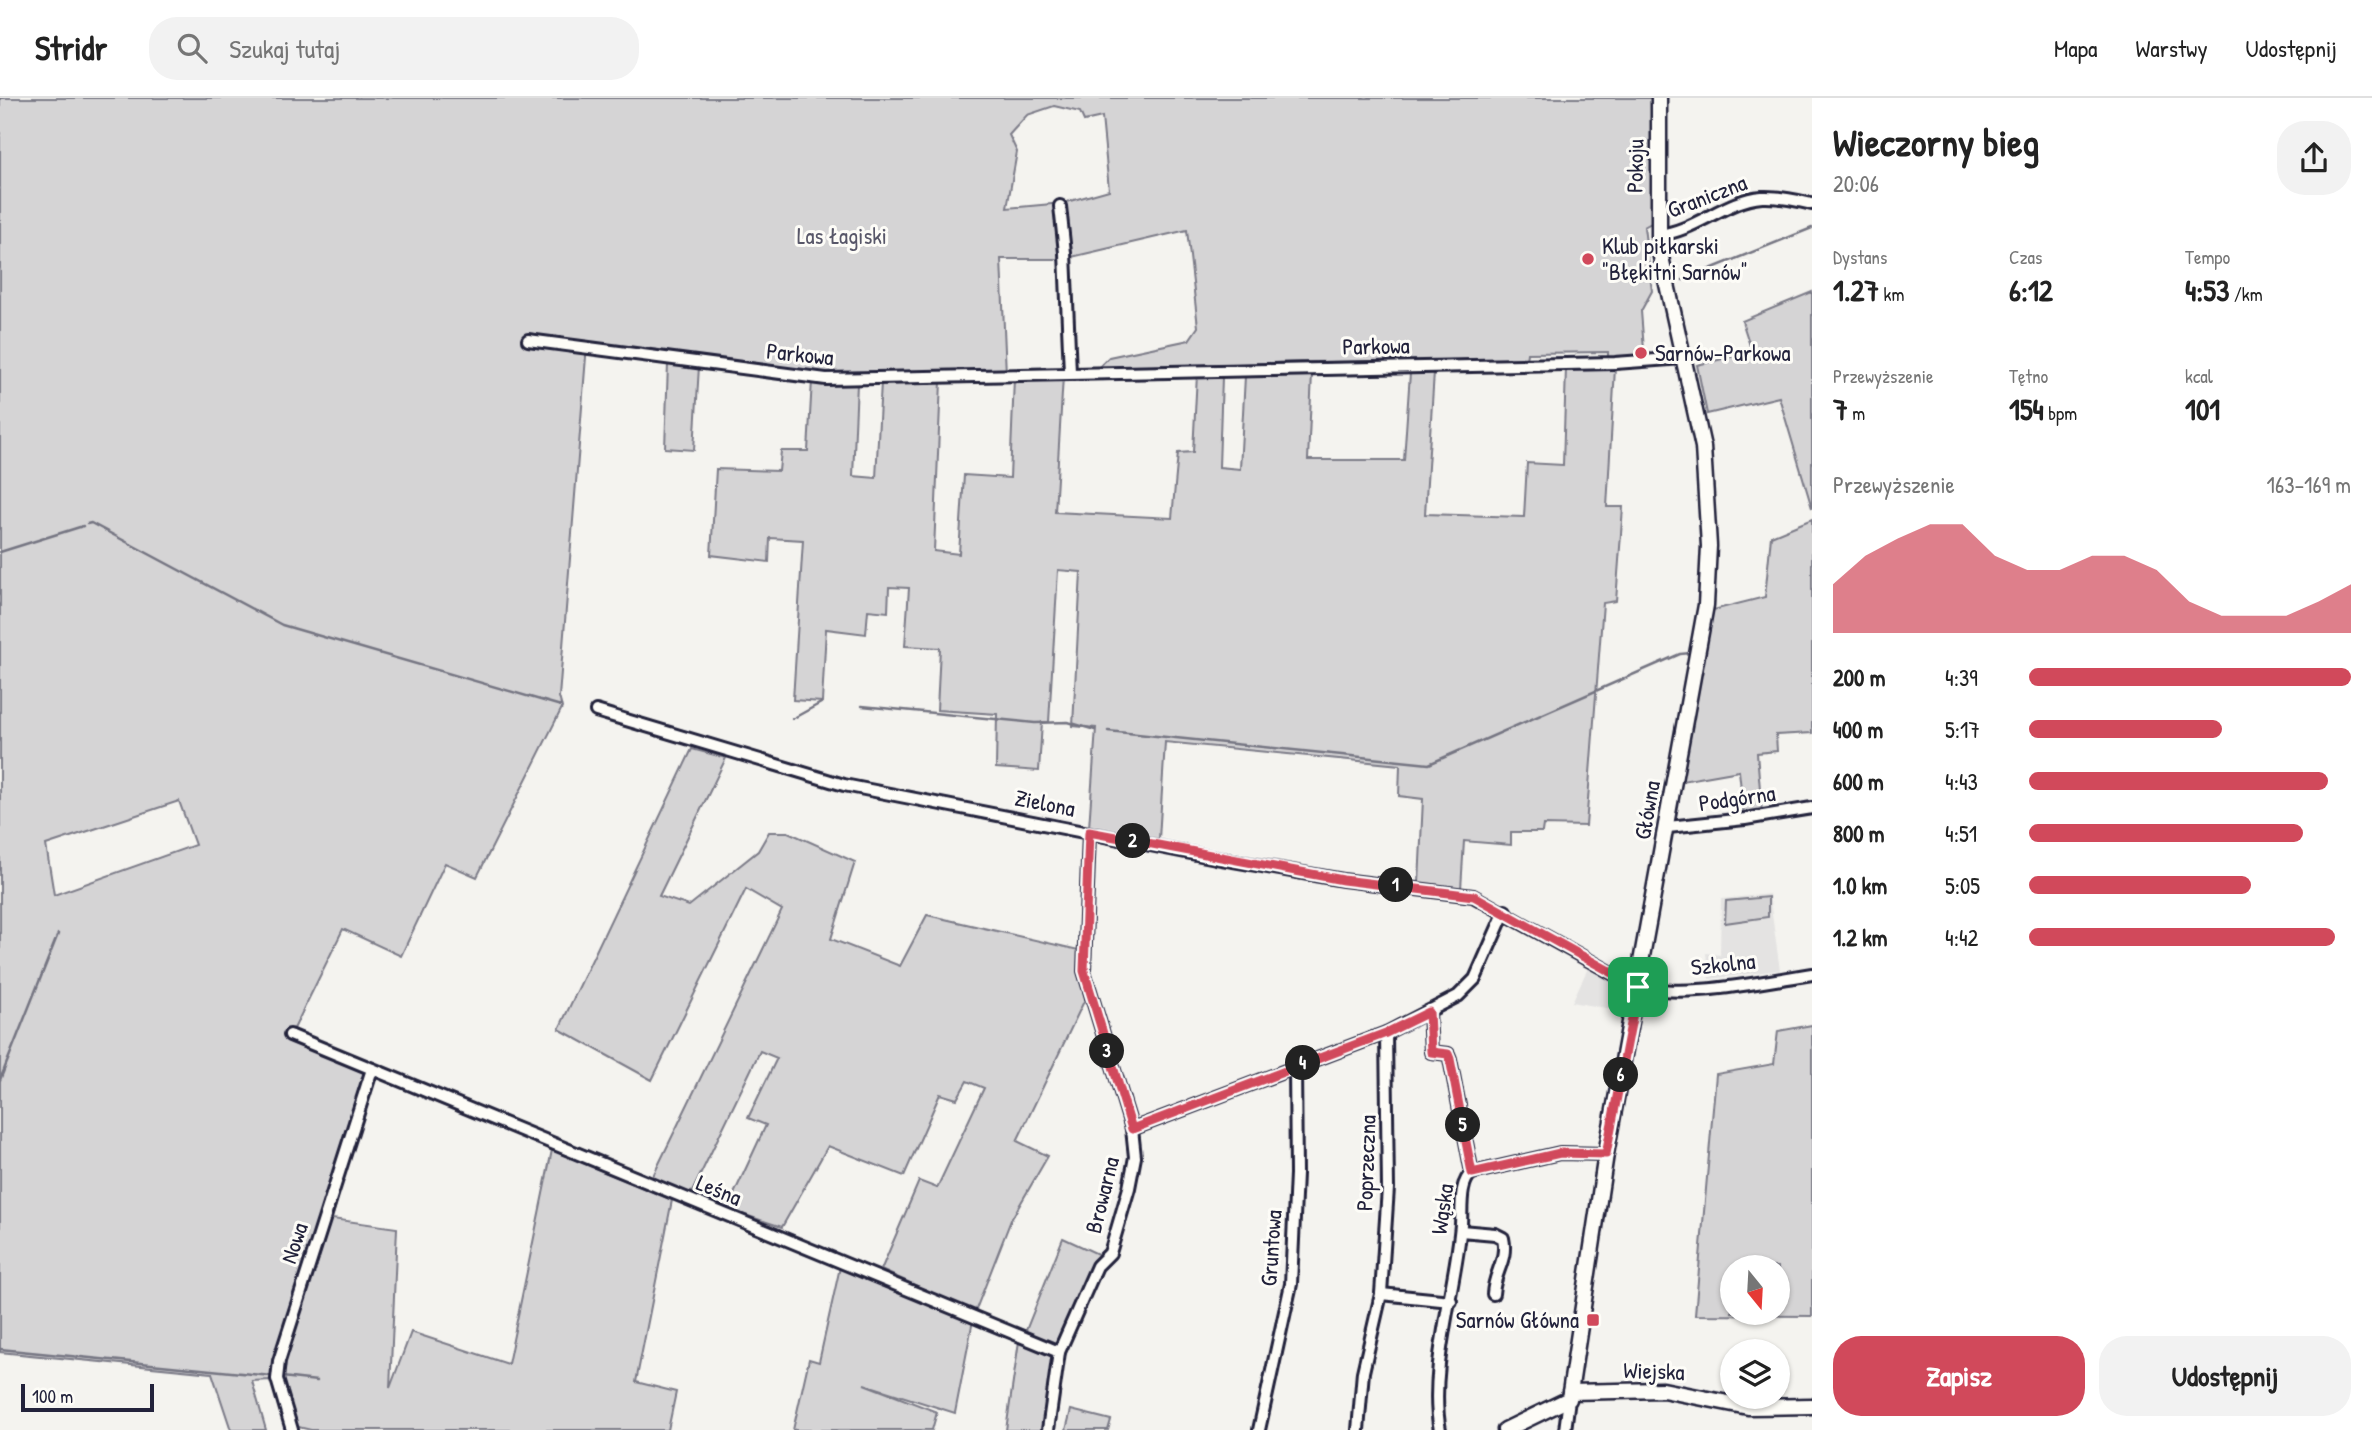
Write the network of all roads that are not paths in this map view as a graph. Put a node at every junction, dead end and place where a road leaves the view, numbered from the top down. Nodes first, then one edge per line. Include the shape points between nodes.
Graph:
1 (1659, 98) edge
2 (1812, 204) edge
3 (1060, 206) dead end
4 (1658, 235) junction
5 (528, 340) dead end
6 (1684, 358) junction
7 (1070, 373) junction
8 (596, 710) dead end
9 (1812, 808) edge
10 (1668, 827) junction
11 (1089, 832) junction
12 (1504, 911) junction
13 (1812, 974) edge
14 (1638, 987) junction
15 (1429, 1012) junction
16 (1386, 1033) junction
17 (290, 1035) dead end
18 (1295, 1066) junction
19 (372, 1069) junction
20 (1132, 1129) junction
21 (1606, 1154) junction
22 (1472, 1173) junction
23 (1461, 1231) junction
24 (1381, 1294) junction
25 (1493, 1294) dead end
26 (1451, 1301) junction
27 (1059, 1352) junction
28 (1570, 1395) junction
29 (1812, 1406) edge
30 (292, 1430) edge
31 (1048, 1430) edge
32 (1259, 1430) edge
33 (1358, 1430) edge
34 (1440, 1430) edge
35 (1505, 1430) edge
36 (1564, 1430) edge

1 - 4 street, Pokoju
2 - 4 street, Graniczna via 1778,197 1749,199 1704,221
3 - 7 street
4 - 6 street, Główna
5 - 7 street, Parkowa via 826,379
6 - 7 street, Parkowa
6 - 10 street, Główna via 1702,443 1709,546 1706,605
8 - 11 street, Zielona via 844,785
9 - 10 street, Podgórna
10 - 14 street, Główna
11 - 12 street, Zielona via 1343,880 1438,889 1474,896
11 - 20 street, Browarna via 1084,971
12 - 14 street, Zielona
12 - 15 street via 1470,986
13 - 14 street, Szkolna via 1714,988
14 - 21 street, Główna
15 - 16 street
15 - 22 street, Wąska via 1431,1052 1448,1054 1450,1059
16 - 18 street
16 - 24 street, Poprzeczna via 1388,1188
17 - 19 street, Leśna
18 - 20 street
18 - 32 street, Gruntowa via 1291,1284
19 - 27 street, Leśna
19 - 30 street, Nowa via 279,1361 276,1379
20 - 27 street, Browarna via 1133,1171 1110,1253 1097,1266
21 - 22 street via 1560,1153
21 - 28 street, Główna
22 - 23 street, Wąska via 1464,1184
23 - 25 street via 1503,1238 1506,1252 1494,1277
23 - 26 street, Wąska
24 - 26 street
24 - 33 street, Poprzeczna via 1363,1371
26 - 34 street, Wąska via 1436,1401
27 - 31 street
28 - 29 street, Wiejska via 1663,1390 1748,1407
28 - 35 street, Wiejska
28 - 36 street, Główna

